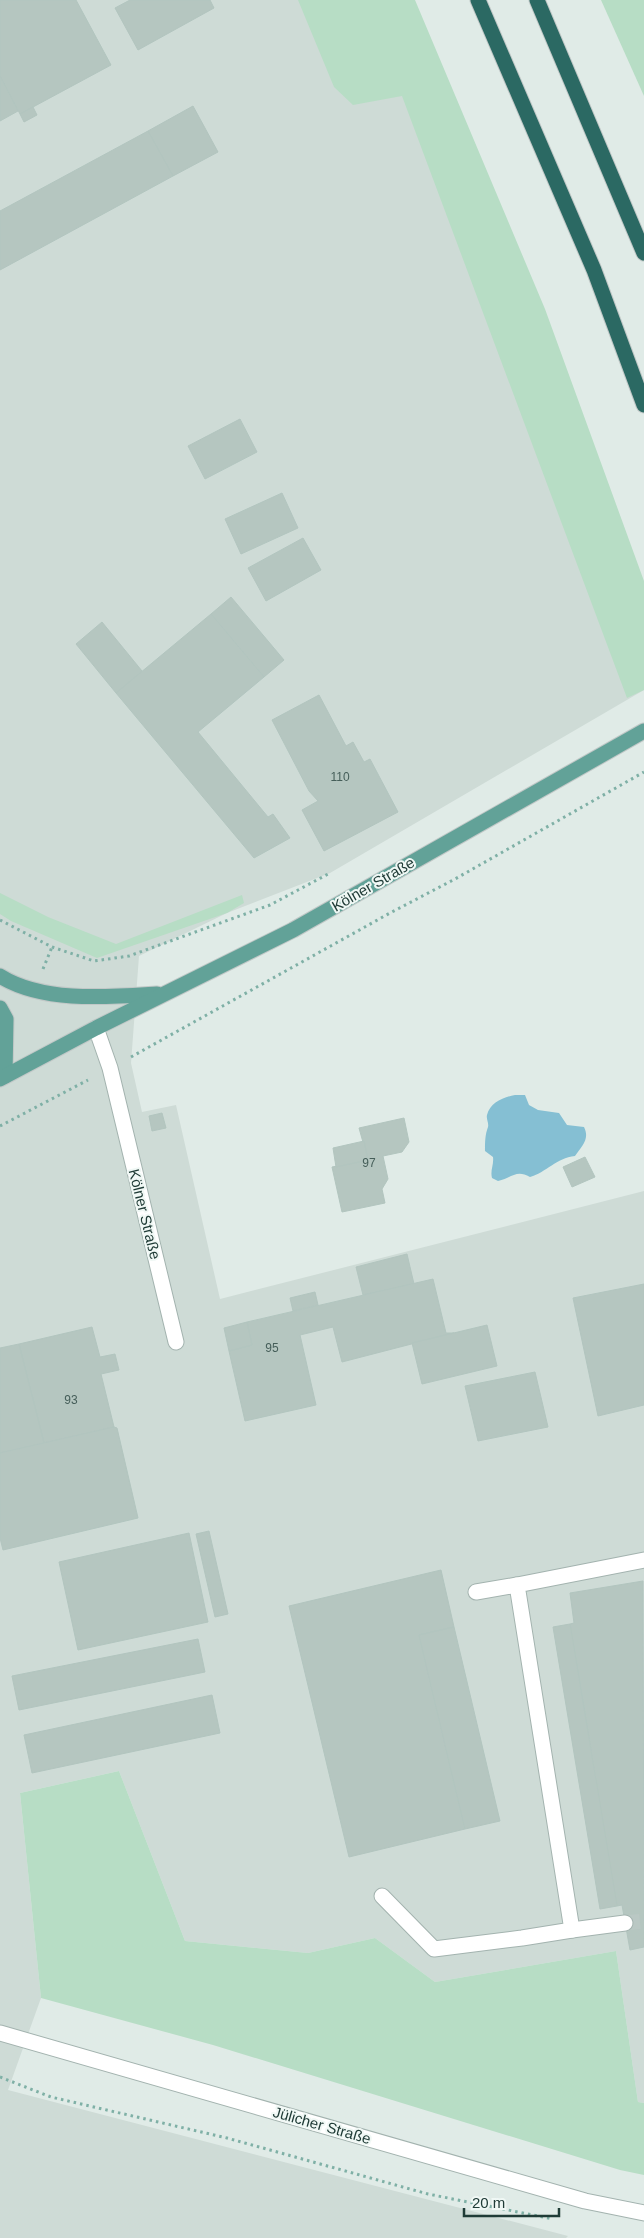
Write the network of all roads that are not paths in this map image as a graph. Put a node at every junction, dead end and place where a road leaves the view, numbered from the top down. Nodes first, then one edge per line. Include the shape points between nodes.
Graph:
1 (478, 0) edge
2 (537, 0) edge
3 (644, 253) edge
4 (644, 405) edge
5 (644, 732) edge
6 (0, 976) edge
7 (164, 994) junction
8 (0, 1008) edge
9 (96, 1028) junction
10 (2, 1075) edge
11 (176, 1342) dead end
12 (644, 1560) edge
13 (517, 1585) junction
14 (476, 1592) dead end
15 (382, 1896) dead end
16 (625, 1923) tunnel mouth
17 (572, 1930) junction
18 (0, 2033) edge
19 (644, 2213) edge

1 - 4 highway via 594,270
2 - 3 highway
5 - 7 main road, Kölner Straße via 293,930
6 - 7 main road via 36,990 75,996
7 - 9 main road, Kölner Straße
8 - 10 main road via 6,1019
9 - 10 main road, Kölner Straße
9 - 11 street, Kölner Straße via 110,1068
12 - 13 street
13 - 14 street
13 - 17 street
15 - 17 street via 434,1948
16 - 17 street
18 - 19 street, Jülicher Straße via 585,2200

